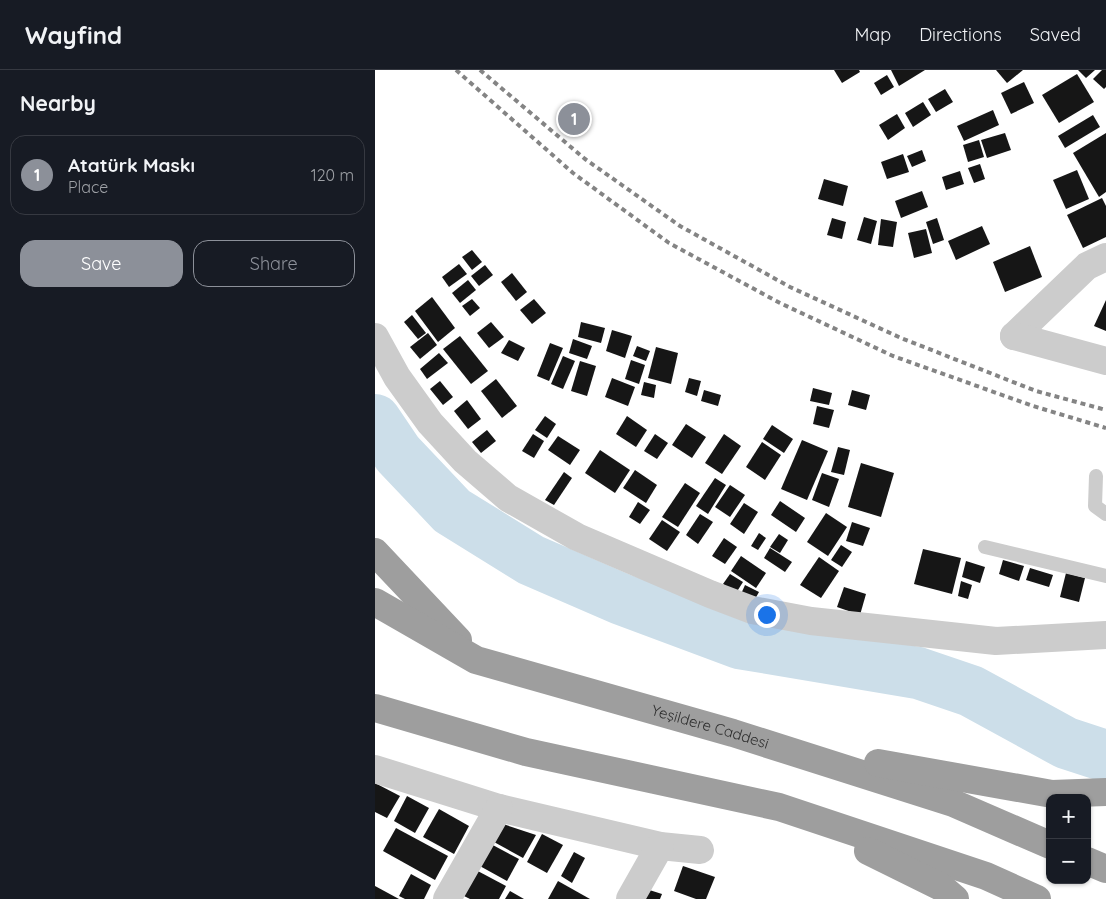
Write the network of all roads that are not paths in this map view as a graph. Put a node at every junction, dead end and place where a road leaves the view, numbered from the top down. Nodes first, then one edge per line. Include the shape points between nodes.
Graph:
1 (1106, 257) edge
2 (375, 337) edge
3 (1106, 361) edge
4 (1096, 476) dead end
5 (1106, 514) edge
6 (985, 547) dead end
7 (375, 552) edge
8 (1106, 576) edge
9 (375, 602) edge
10 (1106, 635) edge
11 (476, 660) junction
12 (375, 708) edge
13 (733, 734) junction
14 (375, 769) edge
15 (1106, 792) edge
16 (779, 807) junction
17 (499, 808) junction
18 (1046, 843) edge
19 (660, 846) junction
20 (700, 850) dead end
21 (1091, 863) edge
22 (1106, 869) edge
23 (447, 899) edge
24 (629, 899) edge
25 (955, 899) edge
26 (1037, 899) edge

1 - 3 street via 1087,266 1014,336
2 - 10 street via 397,377 430,423 465,461 508,498 577,537 703,591 752,610 811,621 915,633 996,641
4 - 5 lane via 1095,506
6 - 8 lane
7 - 11 highway
9 - 11 highway, Yeşildere Caddesi
11 - 13 highway, Yeşildere Caddesi
12 - 16 highway via 526,752
13 - 15 highway via 1053,794
13 - 18 highway, Yeşildere Caddesi via 953,803
14 - 17 street
16 - 25 highway via 941,887
16 - 26 highway via 986,876
17 - 19 street
17 - 23 street
19 - 20 street
19 - 24 street
21 - 22 highway

